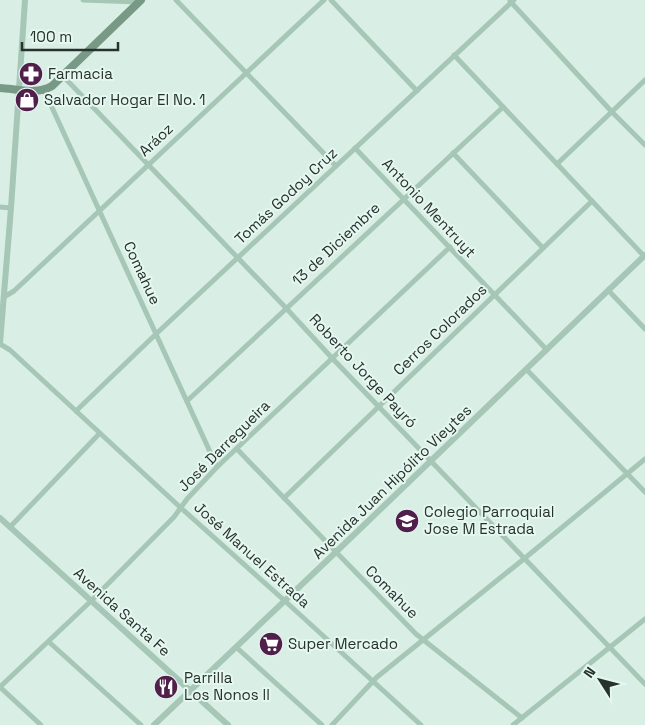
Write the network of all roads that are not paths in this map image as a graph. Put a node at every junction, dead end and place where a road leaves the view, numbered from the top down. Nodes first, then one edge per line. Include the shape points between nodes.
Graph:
1 (25, 0) edge
2 (83, 0) edge
3 (176, 0) edge
4 (324, 0) edge
5 (331, 0) edge
6 (140, 1) edge
7 (511, 1) edge
8 (454, 56) junction
9 (246, 73) junction
10 (64, 76) junction
11 (645, 80) edge
12 (0, 88) edge
13 (20, 90) junction
14 (44, 90) junction
15 (417, 91) junction
16 (503, 107) junction
17 (612, 112) junction
18 (645, 145) edge
19 (356, 148) junction
20 (453, 153) junction
21 (149, 164) junction
22 (557, 164) junction
23 (336, 166) junction
24 (404, 199) junction
25 (592, 201) junction
26 (0, 207) edge
27 (11, 208) junction
28 (100, 210) junction
29 (450, 247) junction
30 (543, 248) junction
31 (644, 255) edge
32 (238, 258) junction
33 (608, 290) junction
34 (494, 295) junction
35 (4, 298) junction
36 (286, 308) junction
37 (1, 324) edge
38 (645, 329) edge
39 (156, 334) junction
40 (0, 344) edge
41 (547, 350) junction
42 (332, 358) junction
43 (526, 369) junction
44 (187, 400) junction
45 (379, 407) junction
46 (76, 411) junction
47 (99, 434) junction
48 (237, 448) junction
49 (645, 459) edge
50 (431, 461) junction
51 (217, 467) junction
52 (627, 474) junction
53 (645, 492) edge
54 (284, 498) junction
55 (181, 508) junction
56 (0, 518) edge
57 (10, 527) junction
58 (336, 552) junction
59 (525, 558) junction
60 (91, 601) junction
61 (285, 601) junction
62 (645, 619) edge
63 (422, 640) junction
64 (49, 642) junction
65 (236, 647) junction
66 (610, 648) junction
67 (373, 681) junction
68 (645, 684) edge
69 (0, 687) edge
70 (190, 691) junction
71 (522, 718) junction
72 (41, 725) edge
73 (141, 725) edge
74 (154, 725) edge
75 (228, 725) edge
76 (322, 725) edge
77 (332, 725) edge
78 (421, 725) edge
79 (513, 725) edge

1 - 13 street
2 - 6 street
3 - 9 street
4 - 9 street, Aráoz
5 - 15 street
6 - 10 main road
7 - 8 street, Tomás Godoy Cruz
7 - 17 street
8 - 15 street, Tomás Godoy Cruz
8 - 16 street
9 - 21 street, Aráoz
9 - 23 street
10 - 14 main road
10 - 21 street, Roberto Jorge Payró
11 - 17 street
12 - 13 main road
13 - 14 main road
13 - 27 street
14 - 28 street, Comahue
15 - 19 street, Tomás Godoy Cruz
16 - 20 street, 13 de Diciembre
16 - 22 street
17 - 18 street
17 - 22 street
19 - 23 street, Tomás Godoy Cruz
19 - 24 street, Antonio Mentruyt
20 - 24 street, 13 de Diciembre
20 - 30 street
21 - 28 street, Aráoz
21 - 32 street, Roberto Jorge Payró
22 - 25 street
23 - 32 street, Tomás Godoy Cruz
24 - 29 street, Antonio Mentruyt
24 - 36 street, 13 de Diciembre
25 - 30 street, Cerros Colorados
25 - 31 street
26 - 27 street
27 - 35 street
28 - 35 street, Aráoz
28 - 39 street, Comahue
29 - 34 street, Antonio Mentruyt
29 - 42 street, José Darregueira
30 - 34 street, Cerros Colorados
31 - 33 street, Avenida Juan Hipólito Vieytes
32 - 36 street, Roberto Jorge Payró
32 - 39 street, Tomás Godoy Cruz
33 - 38 street
33 - 41 street, Avenida Juan Hipólito Vieytes
34 - 41 street, Antonio Mentruyt
34 - 45 street, Cerros Colorados
35 - 37 street
36 - 42 street, Roberto Jorge Payró
36 - 44 street, 13 de Diciembre
37 - 40 street
39 - 44 street, Comahue
39 - 46 street, Tomás Godoy Cruz
40 - 46 street, José Manuel Estrada
41 - 43 street, Avenida Juan Hipólito Vieytes
42 - 45 street, Roberto Jorge Payró
42 - 48 street, José Darregueira
43 - 50 street, Avenida Juan Hipólito Vieytes
43 - 52 street
44 - 51 street, Comahue
45 - 50 street, Roberto Jorge Payró
45 - 54 street, Cerros Colorados
46 - 47 street, José Manuel Estrada
47 - 55 street, José Manuel Estrada
47 - 57 street
48 - 51 street, José Darregueira
48 - 54 street, Comahue
49 - 52 street
50 - 58 street, Avenida Juan Hipólito Vieytes
50 - 59 street, Roberto Jorge Payró
51 - 55 street, José Darregueira
52 - 53 street
52 - 59 street
54 - 58 street, Comahue
55 - 60 street, José Darregueira
55 - 61 street, José Manuel Estrada
56 - 57 street, Avenida Santa Fe
57 - 60 street, Avenida Santa Fe
58 - 61 street, Avenida Juan Hipólito Vieytes
58 - 63 street, Comahue
59 - 63 street
59 - 66 street, Roberto Jorge Payró
60 - 64 street, José Darregueira
60 - 70 street, Avenida Santa Fe
61 - 65 street, Avenida Juan Hipólito Vieytes
61 - 67 street, José Manuel Estrada
62 - 66 street
63 - 67 street
63 - 71 street, Comahue
64 - 69 street, José Darregueira
64 - 73 street
65 - 70 street, Avenida Juan Hipólito Vieytes
65 - 76 street
66 - 68 street, Roberto Jorge Payró
66 - 71 street
67 - 77 street
67 - 78 street, José Manuel Estrada
69 - 72 street
70 - 74 street, Avenida Juan Hipólito Vieytes
70 - 75 street, Avenida Santa Fe
71 - 79 street

